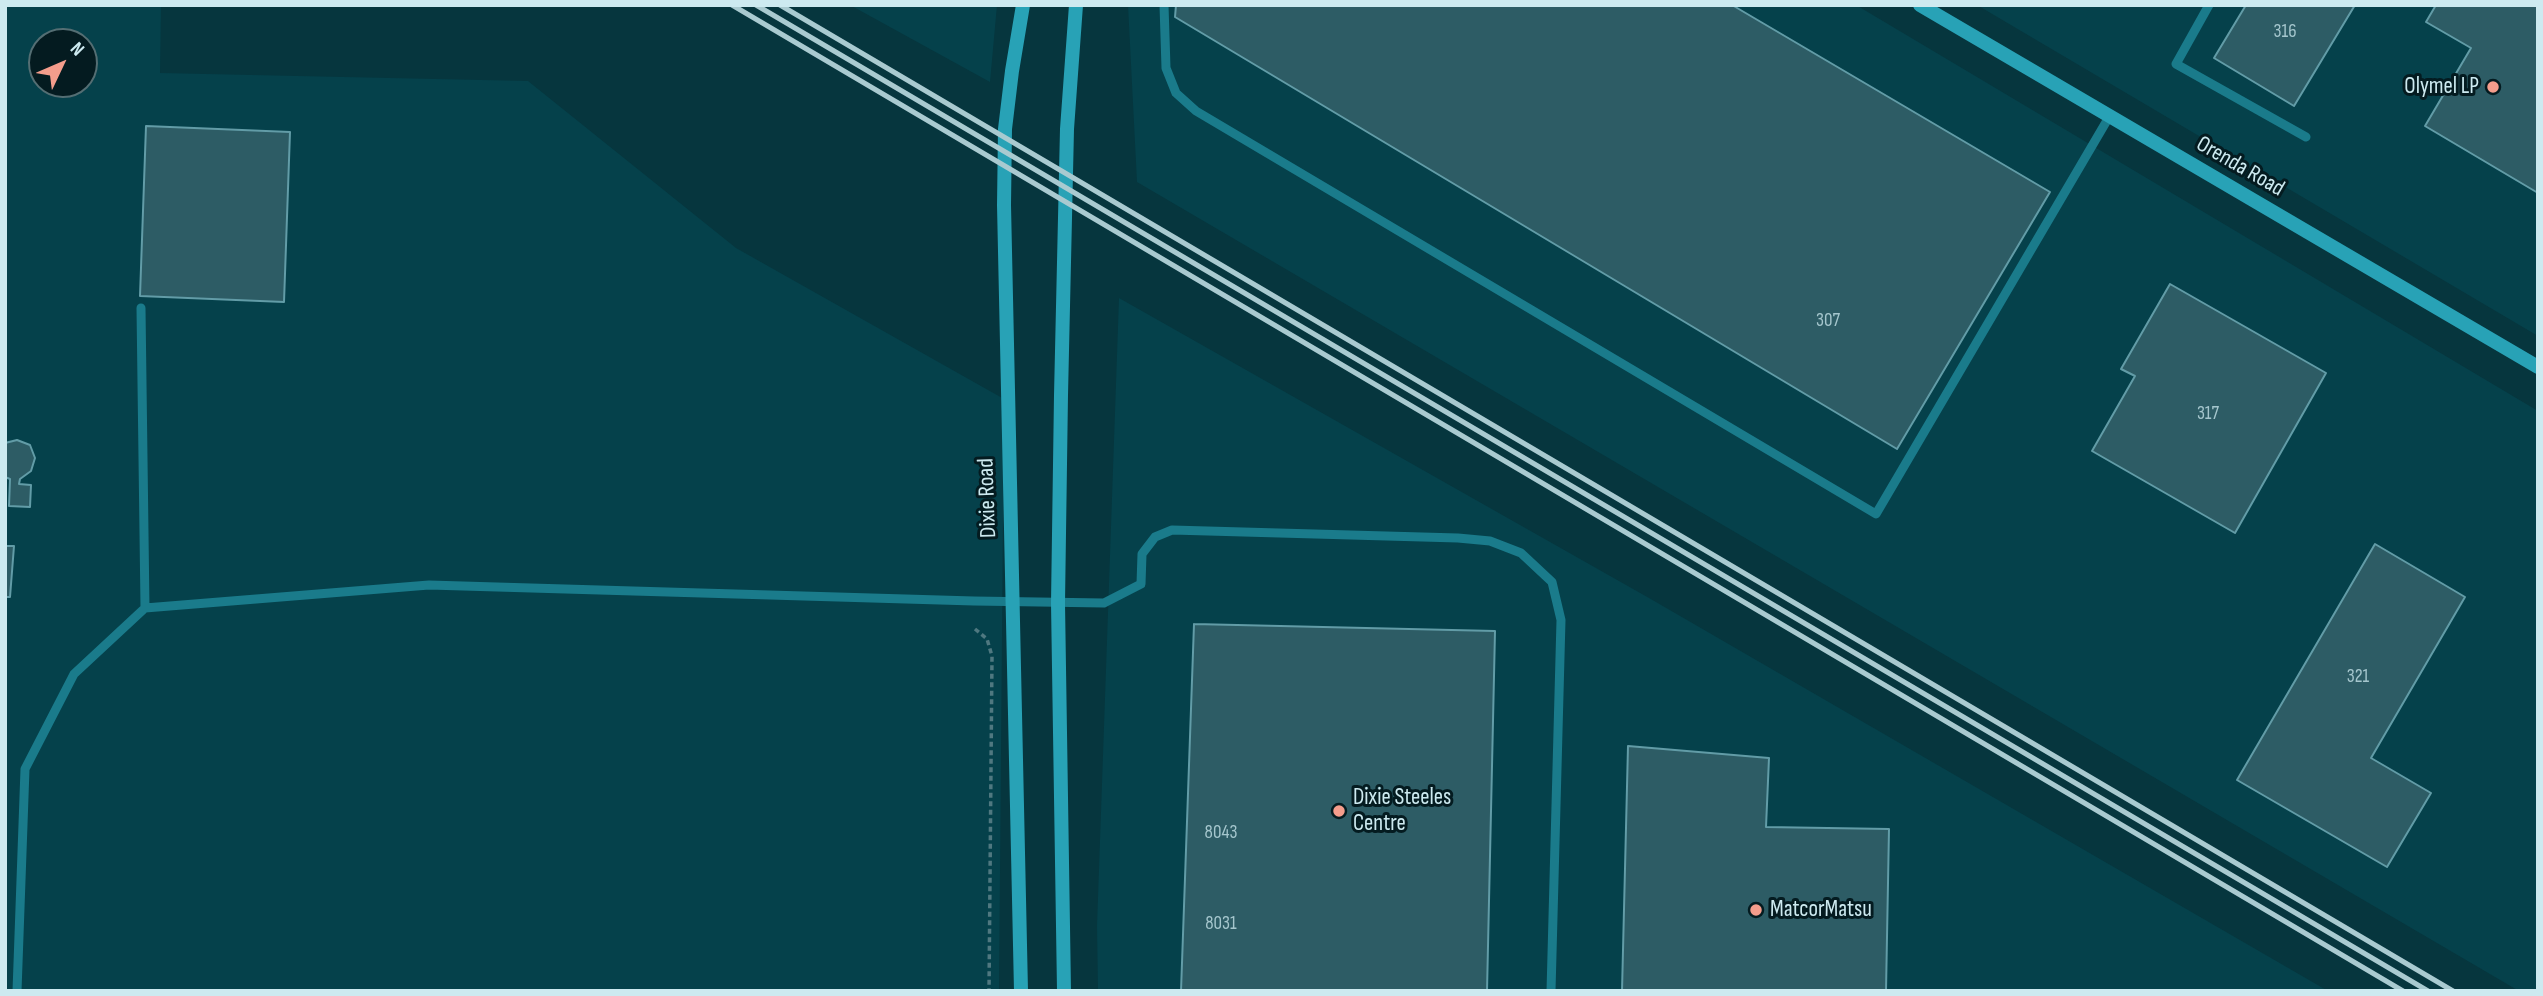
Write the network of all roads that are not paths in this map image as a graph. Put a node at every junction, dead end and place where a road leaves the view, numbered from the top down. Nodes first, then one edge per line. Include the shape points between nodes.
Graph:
1 (1023, 5) edge
2 (1076, 5) edge
3 (1164, 5) edge
4 (1920, 5) edge
5 (2209, 5) edge
6 (2109, 117) junction
7 (2306, 137) dead end
8 (141, 308) dead end
9 (2538, 367) edge
10 (1014, 601) junction
11 (1058, 603) junction
12 (145, 608) junction
13 (16, 991) edge
14 (1021, 991) edge
15 (1064, 991) edge
16 (1551, 991) edge

1 - 10 main road, Dixie Road via 1005,129 1004,193
2 - 11 main road via 1067,129
3 - 6 lane via 1166,68 1176,93 1196,111 1876,514
4 - 6 main road, Orenda Road
5 - 7 lane via 2176,64
6 - 9 main road, Orenda Road
8 - 12 lane
10 - 11 lane
10 - 12 lane via 429,585
10 - 14 main road, Dixie Road
11 - 15 main road
11 - 16 lane via 1104,603 1141,584 1142,554 1156,537 1172,530 1458,538 1490,541 1521,553 1552,582 1562,620
12 - 13 lane via 74,674 25,769

